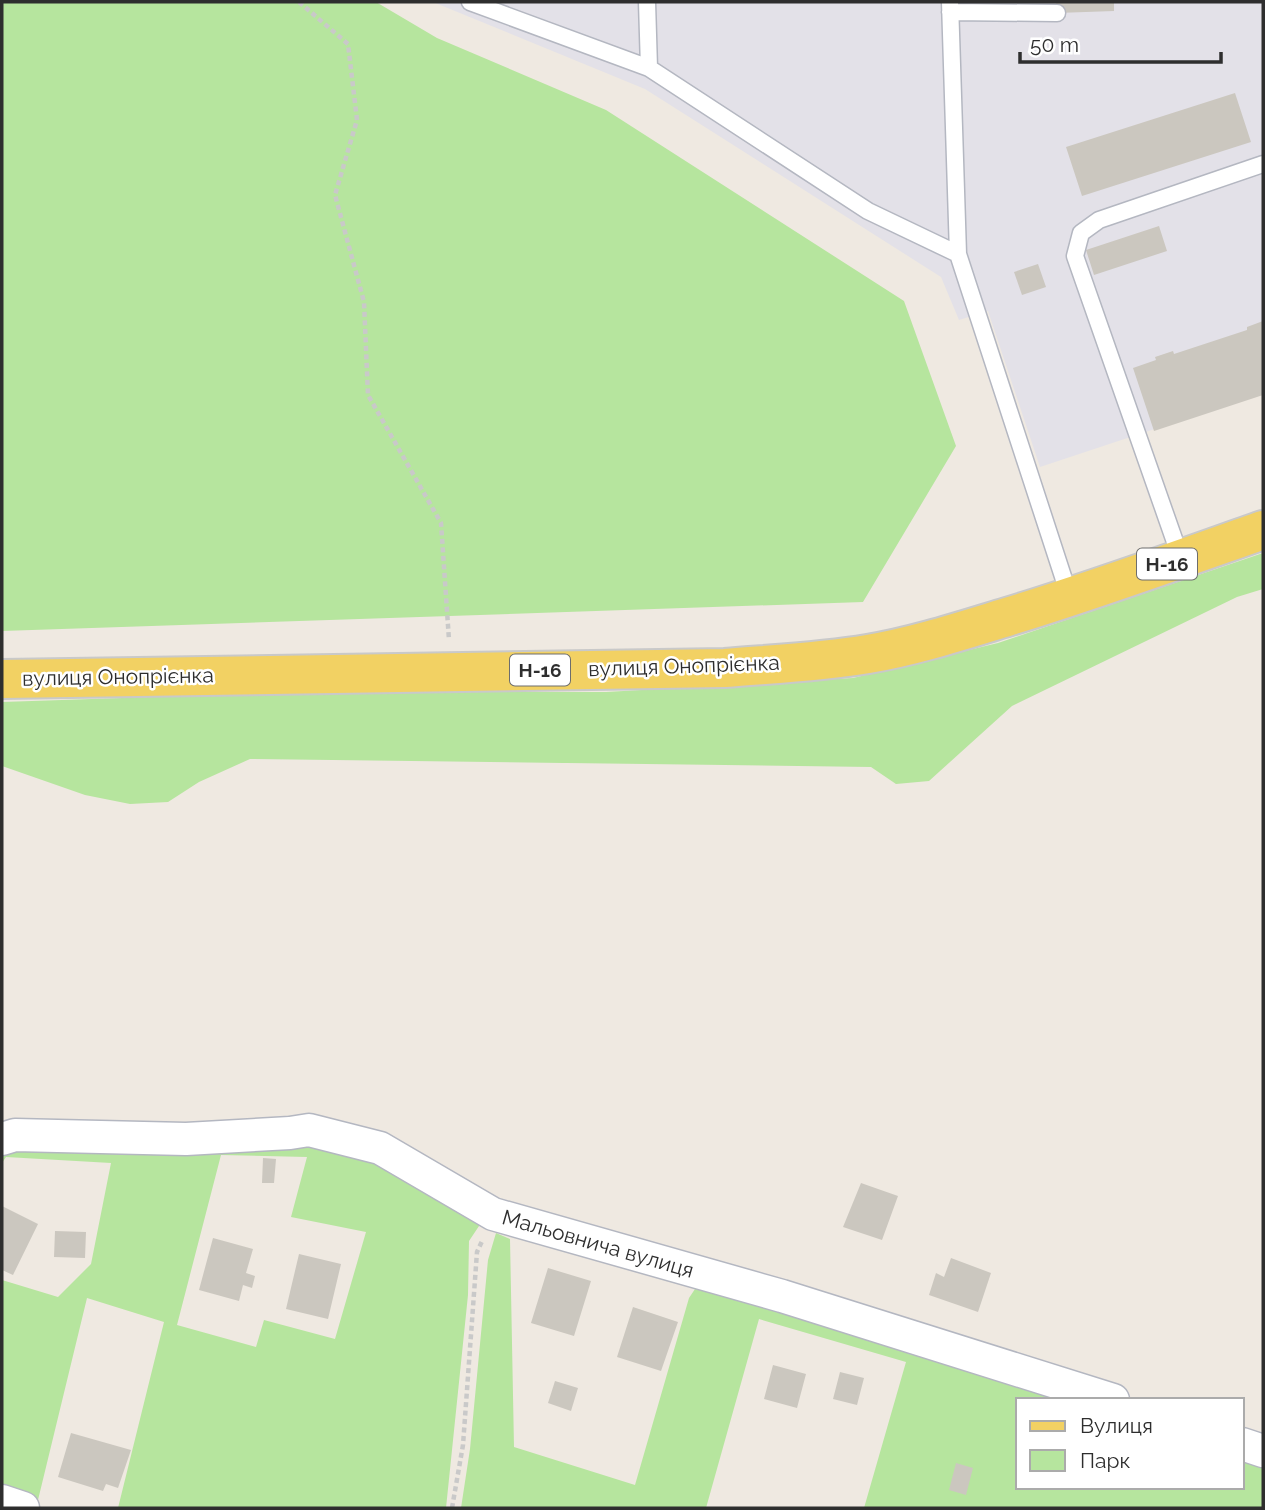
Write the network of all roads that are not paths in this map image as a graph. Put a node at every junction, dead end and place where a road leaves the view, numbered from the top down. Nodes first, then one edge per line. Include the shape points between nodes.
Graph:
1 (470, 2) edge
2 (647, 2) edge
3 (950, 7) edge
4 (1057, 13) dead end
5 (649, 68) junction
6 (1263, 164) edge
7 (958, 254) junction
8 (1263, 530) edge
9 (1181, 559) junction
10 (1070, 598) junction
11 (2, 679) edge
12 (2, 1139) edge
13 (1107, 1398) edge
14 (1244, 1445) edge
15 (1263, 1451) edge
16 (2, 1501) edge
17 (23, 1508) edge

1 - 5 lane
2 - 5 lane
3 - 4 lane
3 - 7 lane
5 - 7 lane via 869,212
6 - 9 lane via 1099,220 1081,233 1075,256
7 - 10 lane
8 - 9 main road, вулиця Онопрієнка / Н-16
9 - 10 main road, вулиця Онопрієнка / Н-16
10 - 11 main road, вулиця Онопрієнка / Н-16 via 924,642 806,662 725,668
12 - 13 street, Мальовнича вулиця via 15,1135 186,1139 309,1130 380,1148 493,1214 782,1296
14 - 15 street
16 - 17 street

